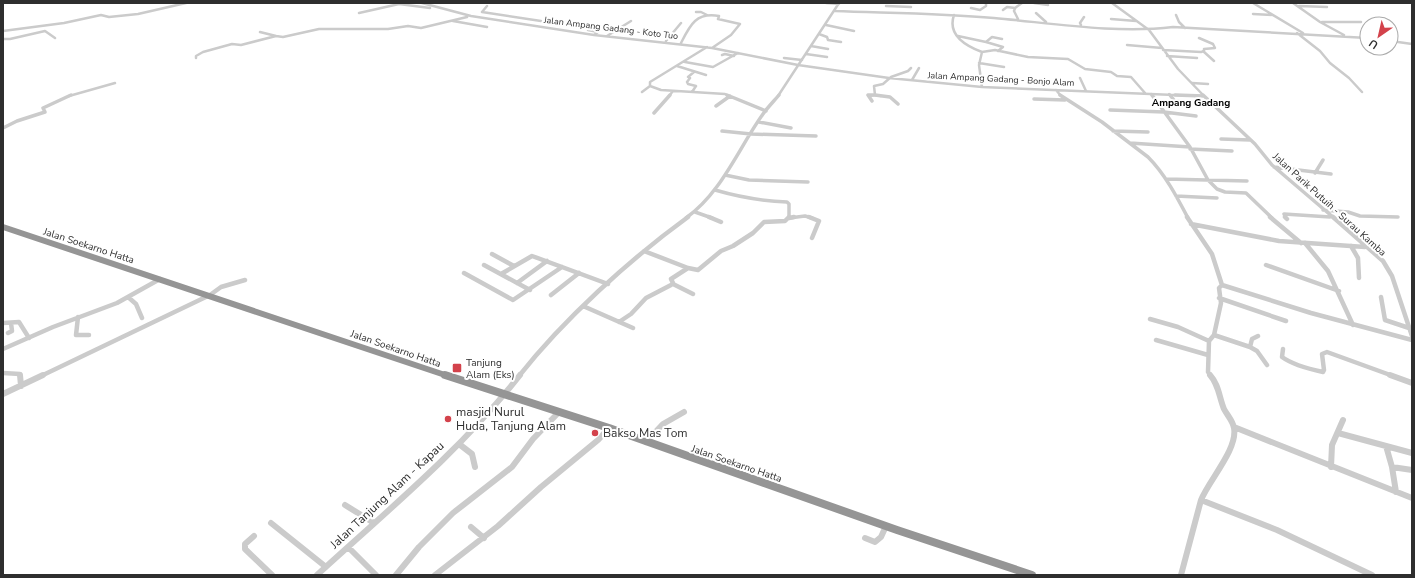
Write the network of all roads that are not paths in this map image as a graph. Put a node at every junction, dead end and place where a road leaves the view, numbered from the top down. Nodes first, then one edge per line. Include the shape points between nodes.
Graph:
1 (186, 3) edge
2 (424, 3) edge
3 (828, 3) edge
4 (839, 3) edge
5 (913, 3) edge
6 (986, 3) edge
7 (1022, 3) edge
8 (1034, 3) edge
9 (1112, 3) edge
10 (1253, 3) edge
11 (1293, 3) edge
12 (487, 6) dead end
13 (886, 6) dead end
14 (1048, 6) dead end
15 (1298, 6) junction
16 (911, 7) junction
17 (1327, 7) dead end
18 (971, 8) dead end
19 (1015, 8) junction
20 (442, 9) junction
21 (1003, 10) dead end
22 (835, 11) junction
23 (696, 12) dead end
24 (359, 13) dead end
25 (909, 13) junction
26 (1036, 13) dead end
27 (496, 14) junction
28 (1253, 14) dead end
29 (707, 15) junction
30 (954, 15) junction
31 (1176, 15) dead end
32 (1275, 15) junction
33 (470, 16) junction
34 (1084, 17) dead end
35 (1002, 18) junction
36 (489, 19) junction
37 (1018, 19) junction
38 (1111, 19) dead end
39 (451, 21) junction
40 (541, 21) dead end
41 (631, 21) dead end
42 (1138, 21) junction
43 (1046, 22) junction
44 (1320, 22) junction
45 (1359, 22) edge
46 (680, 23) dead end
47 (575, 24) dead end
48 (826, 25) junction
49 (1002, 25) dead end
50 (1081, 25) junction
51 (487, 27) dead end
52 (676, 28) junction
53 (1185, 28) junction
54 (1221, 28) dead end
55 (689, 29) junction
56 (1149, 30) junction
57 (3, 31) edge
58 (854, 31) dead end
59 (260, 32) dead end
60 (1252, 32) junction
61 (1297, 33) junction
62 (819, 34) junction
63 (1304, 34) junction
64 (594, 35) junction
65 (276, 36) junction
66 (607, 36) junction
67 (958, 36) junction
68 (1346, 36) junction
69 (1359, 37) edge
70 (55, 38) dead end
71 (1199, 38) dead end
72 (3, 39) edge
73 (1002, 39) dead end
74 (666, 41) junction
75 (841, 42) dead end
76 (986, 42) junction
77 (1399, 42) edge
78 (680, 43) junction
79 (1412, 44) edge
80 (1127, 45) dead end
81 (213, 46) dead end
82 (811, 46) junction
83 (707, 47) junction
84 (219, 48) junction
85 (712, 48) junction
86 (828, 49) dead end
87 (1162, 49) junction
88 (998, 51) junction
89 (982, 52) junction
90 (1203, 52) junction
91 (738, 53) junction
92 (806, 54) junction
93 (722, 55) dead end
94 (734, 56) junction
95 (1167, 56) junction
96 (828, 57) dead end
97 (196, 58) dead end
98 (784, 58) dead end
99 (1197, 58) dead end
100 (802, 60) junction
101 (1214, 61) dead end
102 (685, 62) junction
103 (979, 63) junction
104 (798, 65) junction
105 (676, 66) junction
106 (1004, 66) dead end
107 (911, 68) dead end
108 (919, 68) dead end
109 (694, 72) junction
110 (700, 74) junction
111 (706, 75) dead end
112 (690, 78) junction
113 (889, 78) junction
114 (1080, 78) dead end
115 (912, 80) junction
116 (116, 83) dead end
117 (1192, 83) junction
118 (1208, 84) dead end
119 (650, 86) junction
120 (982, 87) junction
121 (1056, 90) junction
122 (673, 91) junction
123 (1086, 91) junction
124 (642, 92) dead end
125 (692, 92) junction
126 (1362, 92) dead end
127 (1145, 93) junction
128 (1151, 94) junction
129 (1169, 94) junction
130 (875, 95) junction
131 (730, 96) junction
132 (1204, 96) junction
133 (1034, 99) dead end
134 (872, 101) dead end
135 (1069, 101) junction
136 (1186, 102) dead end
137 (898, 104) dead end
138 (716, 106) dead end
139 (1110, 110) dead end
140 (766, 111) junction
141 (1164, 112) junction
142 (654, 113) dead end
143 (1196, 116) dead end
144 (759, 122) junction
145 (3, 128) edge
146 (791, 128) dead end
147 (722, 131) dead end
148 (1113, 131) junction
149 (1148, 132) dead end
150 (751, 134) junction
151 (816, 136) dead end
152 (1221, 139) dead end
153 (1250, 140) junction
154 (1128, 143) junction
155 (1190, 148) junction
156 (1232, 151) dead end
157 (1322, 160) dead end
158 (1274, 167) junction
159 (1315, 173) junction
160 (1331, 174) dead end
161 (725, 175) junction
162 (1166, 179) junction
163 (1208, 180) junction
164 (1246, 181) dead end
165 (808, 182) dead end
166 (715, 190) junction
167 (1176, 196) junction
168 (1217, 198) dead end
169 (1323, 210) junction
170 (695, 212) junction
171 (1330, 217) junction
172 (1398, 217) dead end
173 (789, 218) junction
174 (1287, 219) dead end
175 (721, 222) dead end
176 (1191, 224) junction
177 (3, 227) edge
178 (812, 238) dead end
179 (1303, 243) junction
180 (1351, 246) junction
181 (1365, 247) junction
182 (644, 251) junction
183 (492, 254) dead end
184 (547, 261) junction
185 (484, 265) dead end
186 (1266, 265) dead end
187 (514, 266) junction
188 (562, 267) junction
189 (688, 268) junction
190 (464, 273) dead end
191 (579, 273) junction
192 (501, 274) junction
193 (1359, 278) dead end
194 (160, 279) junction
195 (245, 280) dead end
196 (517, 282) junction
197 (608, 284) junction
198 (673, 284) junction
199 (1222, 285) junction
200 (530, 290) junction
201 (1339, 291) junction
202 (693, 294) dead end
203 (210, 295) junction
204 (551, 295) dead end
205 (128, 297) junction
206 (1381, 297) dead end
207 (1219, 298) junction
208 (583, 306) junction
209 (78, 317) junction
210 (142, 318) dead end
211 (1150, 319) dead end
212 (1286, 321) dead end
213 (3, 322) edge
214 (620, 322) junction
215 (11, 323) junction
216 (1354, 325) junction
217 (633, 328) dead end
218 (1409, 328) junction
219 (8, 333) dead end
220 (89, 335) dead end
221 (1214, 335) junction
222 (1412, 335) edge
223 (1258, 336) dead end
224 (29, 338) junction
225 (1156, 340) dead end
226 (1209, 340) junction
227 (1412, 340) edge
228 (1250, 347) junction
229 (3, 349) edge
230 (1283, 349) dead end
231 (1208, 355) junction
232 (1267, 365) dead end
233 (3, 373) edge
234 (1412, 383) edge
235 (21, 386) junction
236 (3, 394) edge
237 (504, 395) junction
238 (560, 412) junction
239 (684, 412) dead end
240 (1343, 420) dead end
241 (1234, 427) junction
242 (609, 428) junction
243 (1338, 433) junction
244 (646, 442) junction
245 (459, 444) junction
246 (1386, 446) junction
247 (1412, 453) edge
248 (475, 467) dead end
249 (1331, 467) junction
250 (1392, 467) junction
251 (1412, 470) edge
252 (1396, 492) junction
253 (1412, 498) edge
254 (1201, 500) junction
255 (345, 505) dead end
256 (271, 523) dead end
257 (374, 523) junction
258 (886, 526) junction
259 (471, 527) dead end
260 (254, 536) dead end
261 (484, 538) junction
262 (865, 538) dead end
263 (348, 546) junction
264 (326, 567) junction
265 (272, 575) edge
266 (317, 575) edge
267 (376, 575) edge
268 (396, 575) edge
269 (435, 575) edge
270 (1032, 575) edge
271 (1181, 575) edge
272 (1372, 575) edge

1 - 57 street via 138,14 109,17 101,15
2 - 20 street, Jalan Ampang Gadang - Koto Tuo
3 - 4 street
4 - 22 street, Jalan Tanjung Alam - Kapau
5 - 16 street
6 - 18 street via 980,10
7 - 19 street
8 - 14 street
9 - 42 street, Jalan Parik Putuih - Surau Kamba
10 - 32 street
11 - 15 street
12 - 27 street via 481,12
13 - 16 street
15 - 17 street
15 - 44 street
16 - 25 street
19 - 21 street via 1006,7
19 - 37 street via 1014,12
20 - 24 street via 399,4
20 - 33 street, Jalan Ampang Gadang - Koto Tuo
22 - 25 street
22 - 48 street, Jalan Tanjung Alam - Kapau
23 - 29 street
25 - 30 street
26 - 43 street
27 - 36 street
27 - 40 street
28 - 32 street
29 - 55 street via 697,18
29 - 85 street via 740,24 731,35
30 - 35 street
30 - 67 street via 954,32
31 - 53 street via 1178,22
32 - 63 street
33 - 36 street, Jalan Ampang Gadang - Koto Tuo
33 - 39 street
34 - 50 street
35 - 37 street
35 - 49 street
36 - 64 street, Jalan Ampang Gadang - Koto Tuo
37 - 43 street
38 - 42 street
39 - 51 street
39 - 65 street via 420,28 408,26 385,29 321,29 283,37
41 - 66 street
42 - 56 street, Jalan Parik Putuih - Surau Kamba
43 - 50 street
44 - 45 street
44 - 68 street
46 - 52 street
47 - 64 street via 590,27 588,30 598,32
48 - 58 street
48 - 62 street, Jalan Tanjung Alam - Kapau
50 - 56 street
52 - 55 street
52 - 74 street
53 - 56 street
53 - 60 street
54 - 60 street
55 - 78 street
56 - 87 street, Jalan Parik Putuih - Surau Kamba
59 - 65 street
60 - 61 street
61 - 63 street
61 - 126 street via 1320,51
62 - 75 street via 828,40
62 - 82 street, Jalan Tanjung Alam - Kapau
63 - 68 street
64 - 66 street, Jalan Ampang Gadang - Koto Tuo
65 - 84 street
66 - 74 street, Jalan Ampang Gadang - Koto Tuo
67 - 76 street
67 - 89 street via 969,47
68 - 69 street
70 - 72 street via 45,31
71 - 90 street via 1215,48 1204,48
73 - 76 street via 992,37
74 - 78 street, Jalan Ampang Gadang - Koto Tuo
76 - 88 street via 1003,47
77 - 79 street
78 - 83 street, Jalan Ampang Gadang - Koto Tuo
80 - 87 street
81 - 84 street
82 - 86 street
82 - 92 street, Jalan Tanjung Alam - Kapau
83 - 85 street, Jalan Ampang Gadang - Koto Tuo
83 - 102 street
84 - 97 street via 201,53
85 - 91 street, Jalan Ampang Gadang - Koto Tuo
87 - 90 street
87 - 95 street, Jalan Parik Putuih - Surau Kamba
88 - 89 street
88 - 127 street via 1028,57 1068,59 1085,70 1131,77
89 - 103 street via 978,58
90 - 101 street
91 - 94 street
91 - 104 street, Jalan Ampang Gadang - Koto Tuo
92 - 96 street
92 - 100 street, Jalan Tanjung Alam - Kapau
93 - 94 street
94 - 102 street via 713,68
95 - 99 street
95 - 117 street, Jalan Parik Putuih - Surau Kamba
98 - 100 street
100 - 104 street, Jalan Tanjung Alam - Kapau
102 - 105 street
103 - 106 street
103 - 120 street
104 - 113 street, Jalan Ampang Gadang - Bonjo Alam
104 - 140 street, Jalan Tanjung Alam - Kapau
105 - 109 street
105 - 119 street via 650,82
107 - 113 street via 908,72
108 - 115 street
109 - 110 street
109 - 112 street via 688,77
110 - 111 street
110 - 112 street
112 - 125 street via 687,83 696,86
113 - 115 street, Jalan Ampang Gadang - Bonjo Alam
113 - 130 street via 883,84 874,85
114 - 123 street
115 - 120 street, Jalan Ampang Gadang - Bonjo Alam
116 - 145 street via 74,94 43,108 44,113 17,118
117 - 118 street
117 - 132 street, Jalan Parik Putuih - Surau Kamba
119 - 122 street
119 - 124 street
120 - 121 street, Jalan Ampang Gadang - Bonjo Alam
121 - 123 street, Jalan Ampang Gadang - Bonjo Alam
121 - 135 street
122 - 125 street
122 - 142 street
123 - 127 street, Jalan Ampang Gadang - Bonjo Alam
125 - 131 street
127 - 128 street, Jalan Ampang Gadang - Bonjo Alam
128 - 129 street, Jalan Ampang Gadang - Bonjo Alam
128 - 141 street
129 - 132 street, Jalan Ampang Gadang - Bonjo Alam
129 - 136 street via 1176,103
130 - 134 street via 868,95
130 - 137 street via 890,97
131 - 138 street
131 - 140 street
132 - 153 street, Jalan Parik Putuih - Surau Kamba
133 - 135 street
135 - 148 street
139 - 141 street
140 - 144 street, Jalan Tanjung Alam - Kapau
141 - 143 street
141 - 155 street
144 - 146 street
144 - 150 street, Jalan Tanjung Alam - Kapau
147 - 150 street
148 - 149 street
148 - 154 street
150 - 151 street
150 - 161 street, Jalan Tanjung Alam - Kapau
152 - 153 street
153 - 158 street, Jalan Parik Putuih - Surau Kamba
154 - 155 street
154 - 162 street via 1151,160
155 - 156 street
155 - 163 street
157 - 159 street
158 - 159 street
158 - 169 street, Jalan Parik Putuih - Surau Kamba
159 - 160 street
161 - 165 street via 749,180
161 - 166 street, Jalan Tanjung Alam - Kapau
162 - 163 street
162 - 167 street
163 - 164 street
163 - 179 street via 1219,191 1246,193 1264,212
166 - 170 street, Jalan Tanjung Alam - Kapau
166 - 173 street via 753,199 787,202
167 - 168 street
167 - 176 street
169 - 171 street, Jalan Parik Putuih - Surau Kamba
169 - 172 street
170 - 175 street
170 - 182 street, Jalan Tanjung Alam - Kapau
171 - 174 street via 1284,214
171 - 181 street, Jalan Parik Putuih - Surau Kamba
173 - 178 street via 805,216 819,221
173 - 189 street via 785,221 764,222 753,233 721,251 701,268
176 - 179 street via 1279,241
176 - 199 street via 1212,254
177 - 194 highway, Jalan Soekarno Hatta
179 - 180 street
179 - 201 street via 1328,271
180 - 181 street
180 - 193 street via 1358,258
181 - 218 street, Jalan Parik Putuih - Surau Kamba via 1383,262 1390,272
182 - 189 street
182 - 197 street, Jalan Tanjung Alam - Kapau
183 - 187 street
184 - 187 street via 532,256
184 - 188 street
184 - 196 street
185 - 192 street
186 - 201 street
187 - 192 street
188 - 191 street
188 - 200 street
189 - 198 street via 671,280
190 - 200 street via 511,299 518,298
191 - 197 street
191 - 204 street
192 - 196 street
194 - 203 highway, Jalan Soekarno Hatta
194 - 205 street
195 - 203 street via 221,287
196 - 200 street
197 - 208 street, Jalan Tanjung Alam - Kapau
198 - 202 street
198 - 214 street via 646,298
199 - 207 street via 1219,288
199 - 216 street
201 - 216 street
203 - 235 street
203 - 237 highway, Jalan Soekarno Hatta
205 - 209 street
205 - 210 street via 136,304
206 - 218 street via 1385,320
207 - 212 street
207 - 221 street via 1221,303
208 - 214 street
208 - 237 street, Jalan Tanjung Alam - Kapau via 529,363
209 - 220 street via 76,335
209 - 224 street
211 - 226 street
213 - 215 street
214 - 217 street
215 - 219 street via 12,331
215 - 224 street via 19,322
216 - 227 street
218 - 222 street, Jalan Parik Putuih - Surau Kamba
221 - 226 street
221 - 228 street
223 - 228 street via 1252,339
224 - 229 street
225 - 231 street
226 - 231 street
228 - 232 street via 1257,351
230 - 234 street via 1282,357 1289,362 1318,371 1324,370 1322,354 1327,352
231 - 241 street via 1208,372 1216,382 1224,408
233 - 235 street via 20,374
235 - 236 street
237 - 238 highway, Jalan Soekarno Hatta
237 - 245 street, Jalan Tanjung Alam - Kapau
238 - 242 highway, Jalan Soekarno Hatta
238 - 268 street via 533,439 512,467 453,513 419,547
239 - 244 street via 663,424
240 - 243 street
241 - 249 street
241 - 254 street via 1234,439 1230,449
242 - 244 highway, Jalan Soekarno Hatta
242 - 261 street
243 - 246 street
243 - 249 street via 1332,445
244 - 258 highway, Jalan Soekarno Hatta
245 - 248 street via 472,454
245 - 257 street, Jalan Tanjung Alam - Kapau
246 - 247 street
246 - 250 street
249 - 252 street
250 - 251 street
250 - 252 street
252 - 253 street
254 - 271 street
254 - 272 street via 1277,530
255 - 257 street
256 - 264 street
257 - 263 street, Jalan Tanjung Alam - Kapau
258 - 262 street via 875,542
258 - 270 highway, Jalan Soekarno Hatta
259 - 261 street
260 - 265 street via 245,544 245,549
261 - 269 street
263 - 264 street, Jalan Tanjung Alam - Kapau
263 - 267 street
264 - 266 street, Jalan Tanjung Alam - Kapau

